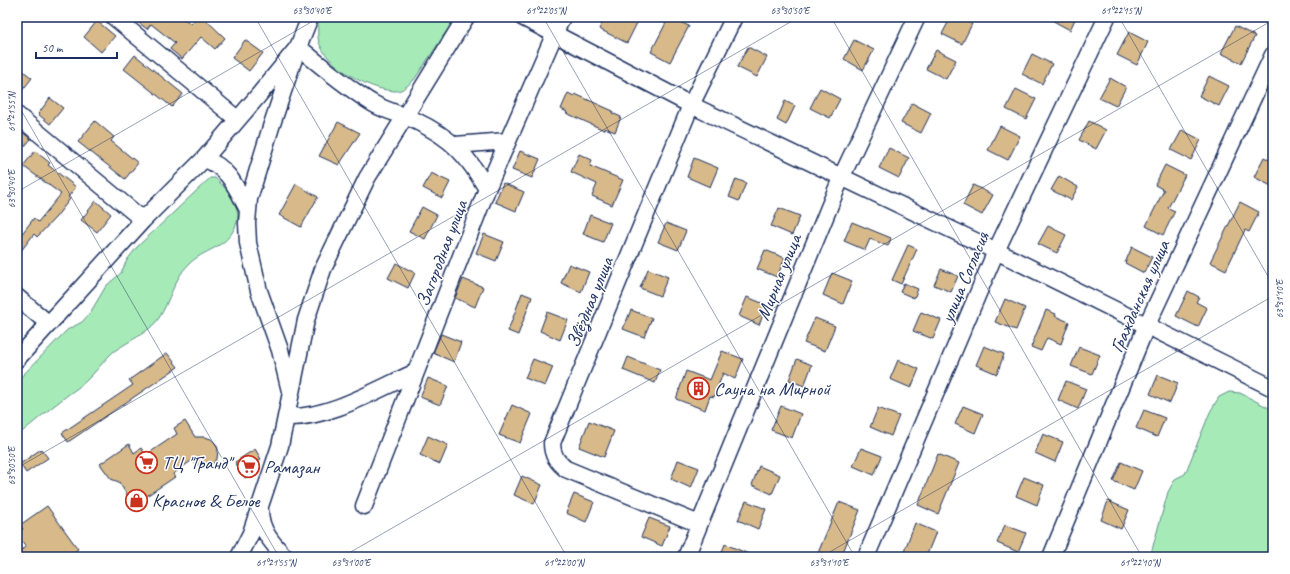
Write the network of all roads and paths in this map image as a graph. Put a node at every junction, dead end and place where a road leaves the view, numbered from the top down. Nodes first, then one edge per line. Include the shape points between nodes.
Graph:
1 (114, 17) edge
2 (310, 17) edge
3 (466, 17) edge
4 (522, 17) edge
5 (562, 17) edge
6 (734, 17) edge
7 (917, 17) edge
8 (1107, 17) edge
9 (554, 34) junction
10 (298, 47) junction
11 (1273, 55) edge
12 (692, 105) junction
13 (17, 114) edge
14 (404, 116) junction
15 (237, 119) junction
16 (507, 141) junction
17 (455, 145) junction
18 (204, 159) junction
19 (841, 178) junction
20 (487, 189) junction
21 (248, 210) junction
22 (143, 220) junction
23 (996, 251) junction
24 (17, 297) edge
25 (49, 324) junction
26 (1146, 326) junction
27 (17, 359) edge
28 (416, 372) junction
29 (1273, 388) edge
30 (290, 391) junction
31 (287, 417) junction
32 (260, 504) junction
33 (364, 506) dead end
34 (699, 524) junction
35 (239, 557) edge
36 (285, 557) edge
37 (686, 557) edge
38 (866, 557) edge
39 (1051, 557) edge

1 - 15 street
2 - 10 street
3 - 14 street
4 - 9 street
5 - 9 street, Загородная улица
6 - 12 street, Звёздная улица
7 - 19 street, Мирная улица
8 - 23 street, улица Согласия
9 - 12 street
9 - 16 street, Загородная улица
10 - 14 street via 360,95 389,112
10 - 15 street
10 - 21 street via 271,127
11 - 26 street, Гражданская улица
12 - 19 street
12 - 34 street, Звёздная улица via 552,443 555,457 559,464 566,468
13 - 22 street
14 - 17 street
14 - 30 street via 364,184 322,269 306,320
15 - 18 street
16 - 17 street
16 - 20 street, Загородная улица
17 - 20 street via 476,170
18 - 21 street via 222,168
18 - 22 street
19 - 23 street
19 - 34 street, Мирная улица
20 - 28 street, Загородная улица
21 - 30 street via 248,243 259,291 280,350
22 - 25 street
23 - 26 street
23 - 38 street, улица Согласия
24 - 25 street
25 - 27 street
26 - 29 street
26 - 39 street, Гражданская улица
28 - 31 street via 327,410 301,418
28 - 33 street, Загородная улица
30 - 31 street
31 - 32 street
32 - 35 street via 246,546
32 - 36 street via 261,525
34 - 37 street, Мирная улица

